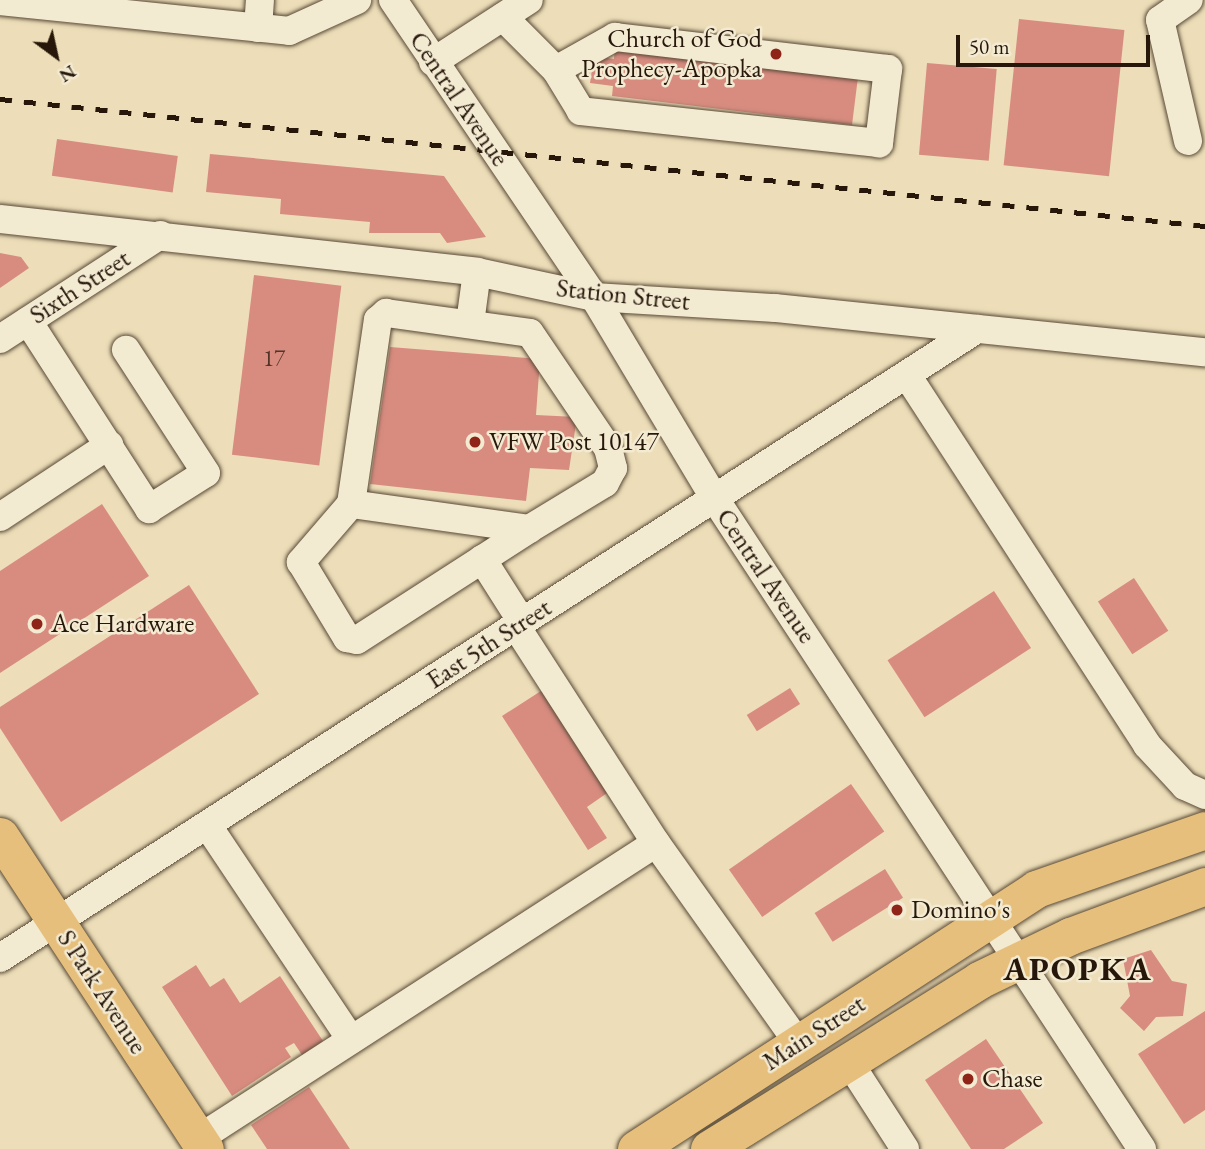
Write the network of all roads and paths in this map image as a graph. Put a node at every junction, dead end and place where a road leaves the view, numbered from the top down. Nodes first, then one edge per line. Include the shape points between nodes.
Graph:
1 (260, 0) edge
2 (357, 0) edge
3 (393, 0) edge
4 (529, 0) edge
5 (1189, 0) edge
6 (0, 1) edge
7 (1153, 10) edge
8 (503, 17) junction
9 (258, 28) junction
10 (433, 62) junction
11 (556, 70) junction
12 (1188, 141) dead end
13 (0, 219) edge
14 (160, 235) junction
15 (477, 272) junction
16 (594, 297) junction
17 (28, 321) junction
18 (471, 323) junction
19 (977, 329) junction
20 (0, 339) edge
21 (126, 350) dead end
22 (1205, 352) edge
23 (907, 374) junction
24 (109, 445) junction
25 (715, 499) junction
26 (351, 504) junction
27 (0, 517) edge
28 (529, 529) junction
29 (482, 559) junction
30 (519, 624) junction
31 (1205, 795) edge
32 (208, 826) junction
33 (1205, 830) edge
34 (0, 835) edge
35 (656, 843) junction
36 (1205, 886) edge
37 (993, 917) junction
38 (56, 923) junction
39 (0, 958) edge
40 (1020, 960) junction
41 (351, 1040) junction
42 (798, 1043) junction
43 (847, 1059) junction
44 (202, 1144) edge
45 (636, 1149) edge
46 (709, 1149) edge
47 (905, 1149) edge
48 (1142, 1149) edge

1 - 9 street
2 - 9 street via 314,24 289,31
3 - 10 street, Central Avenue
4 - 8 street
5 - 7 street
6 - 9 street
7 - 12 street
8 - 10 street
8 - 11 street
10 - 16 street, Central Avenue
11 - 11 street via 615,37 888,69 879,143 581,111
13 - 14 street, Station Street
14 - 15 street, Station Street
14 - 17 street, Sixth Street
15 - 16 street, Station Street
15 - 18 street
16 - 19 street, Station Street
16 - 25 street, Central Avenue
17 - 20 street, Sixth Street
17 - 24 street
18 - 26 street via 386,313 378,320
18 - 28 street via 530,333 542,342 608,448 613,468 605,483
19 - 22 street, Station Street
19 - 23 street, East 5th Street
21 - 24 street via 206,472 149,509
23 - 25 street, East 5th Street
23 - 31 street via 1147,745 1185,786
24 - 27 street
25 - 30 street, East 5th Street
25 - 37 street, Central Avenue
26 - 28 street
26 - 29 street via 301,562 347,638 357,640
28 - 29 street
29 - 30 street
30 - 32 street, East 5th Street
30 - 35 street
32 - 38 street, East 5th Street
32 - 41 street
33 - 37 main road, Main Street via 1052,881
34 - 38 main road, S Park Avenue
35 - 41 street
35 - 42 street
36 - 40 main road, Main Street
37 - 40 street, Central Avenue
37 - 42 main road, Main Street
38 - 39 street, East 5th Street
38 - 44 main road, S Park Avenue
40 - 43 main road, Main Street
40 - 48 street, Central Avenue
41 - 44 street
42 - 45 main road, Main Street
43 - 46 main road, Main Street
43 - 47 street

